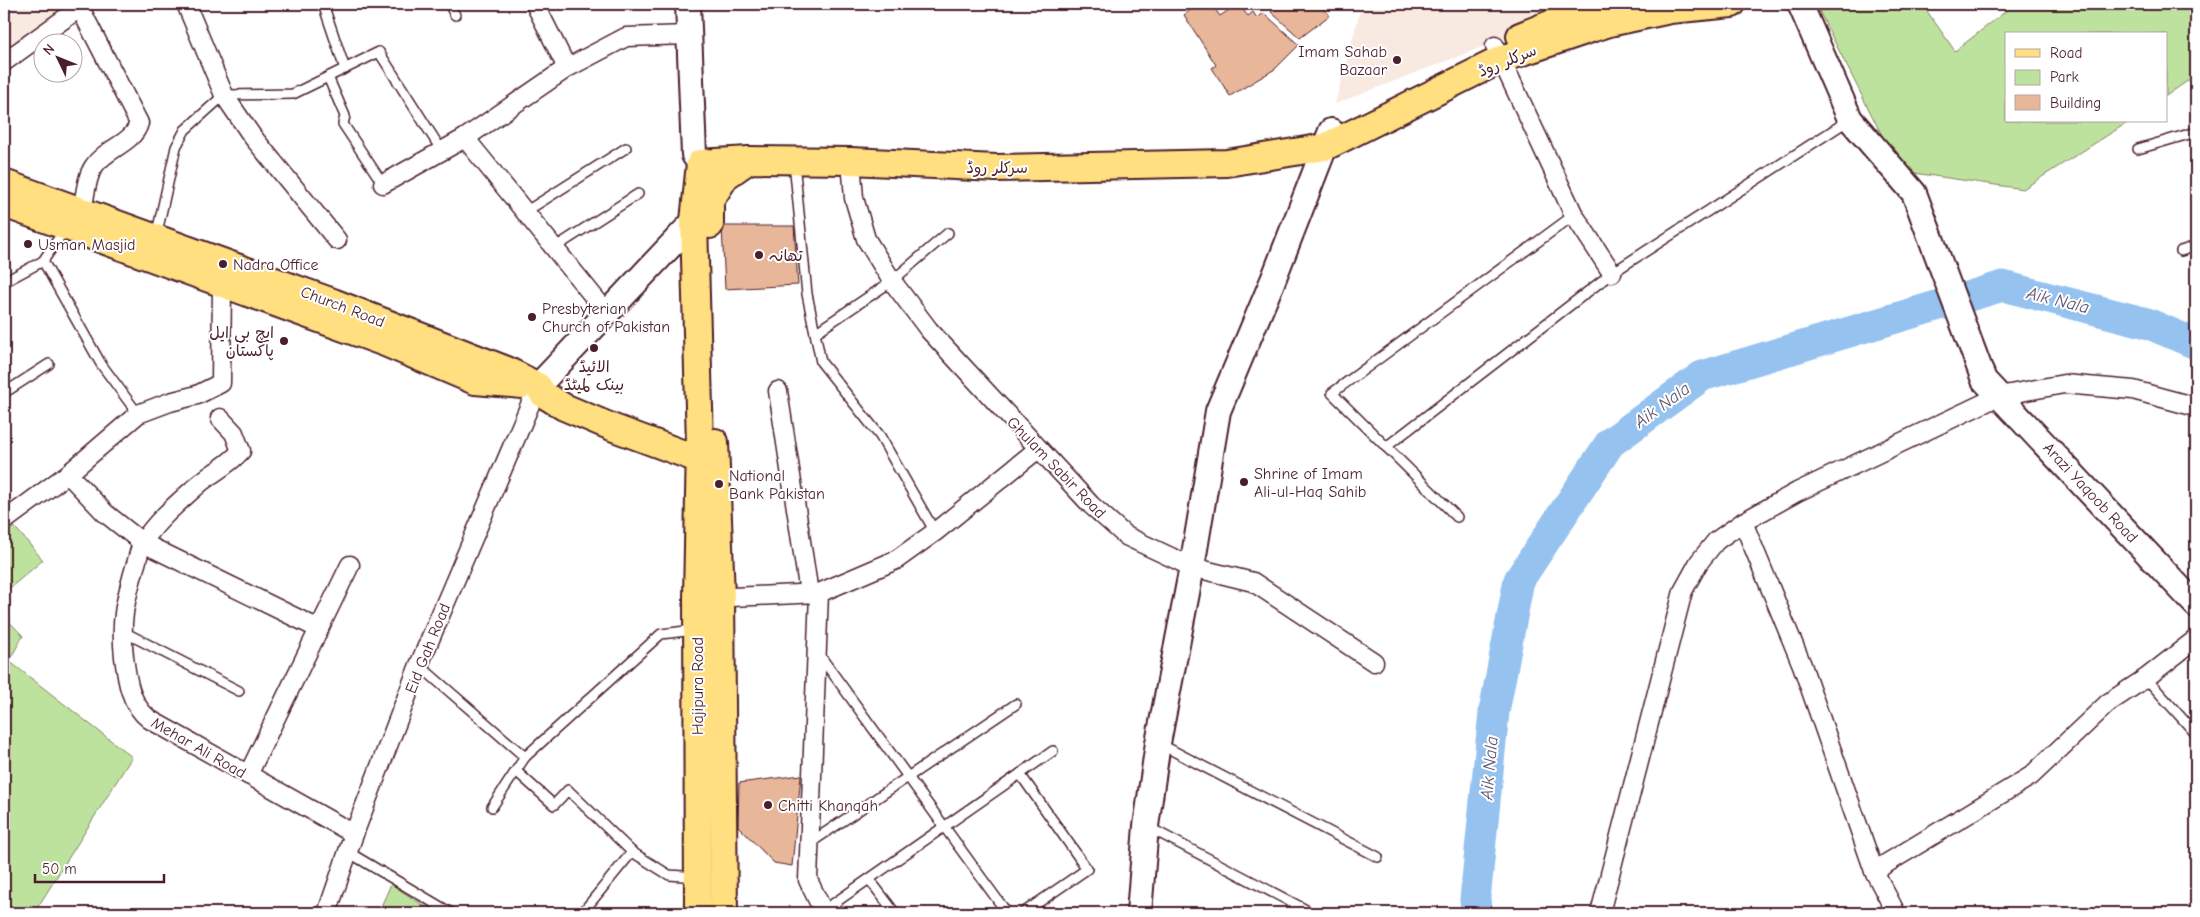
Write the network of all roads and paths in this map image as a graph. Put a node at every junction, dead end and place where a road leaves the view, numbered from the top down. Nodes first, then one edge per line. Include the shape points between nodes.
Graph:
1 (186, 4) edge
2 (323, 4) edge
3 (449, 4) edge
4 (535, 4) edge
5 (688, 4) edge
6 (1600, 4) edge
7 (1732, 4) edge
8 (1800, 4) edge
9 (83, 6) edge
10 (455, 15) dead end
11 (688, 35) junction
12 (1498, 52) junction
13 (4, 62) edge
14 (567, 68) junction
15 (345, 69) junction
16 (328, 77) junction
17 (224, 95) junction
18 (1850, 119) junction
19 (2196, 132) edge
20 (465, 138) junction
21 (1328, 138) junction
22 (626, 148) dead end
23 (2138, 150) dead end
24 (442, 151) junction
25 (749, 160) junction
26 (794, 161) junction
27 (851, 161) junction
28 (700, 164) junction
29 (4, 183) edge
30 (383, 184) joint
31 (638, 194) dead end
32 (4, 204) edge
33 (525, 212) junction
34 (1574, 215) junction
35 (75, 219) junction
36 (694, 222) junction
37 (948, 233) dead end
38 (155, 238) junction
39 (337, 240) dead end
40 (2196, 246) edge
41 (554, 248) junction
42 (2181, 252) dead end
43 (43, 261) junction
44 (1612, 273) junction
45 (892, 281) junction
46 (4, 282) edge
47 (222, 283) junction
48 (607, 313) junction
49 (815, 333) junction
50 (49, 364) dead end
51 (538, 386) junction
52 (1992, 388) junction
53 (778, 391) dead end
54 (4, 393) edge
55 (2196, 407) edge
56 (138, 414) junction
57 (220, 418) dead end
58 (1386, 447) junction
59 (1038, 449) junction
60 (708, 462) junction
61 (68, 474) junction
62 (1457, 517) dead end
63 (4, 521) edge
64 (1743, 522) junction
65 (934, 532) junction
66 (142, 543) junction
67 (350, 566) dead end
68 (1192, 566) junction
69 (814, 593) junction
70 (709, 598) junction
71 (2196, 605) edge
72 (697, 629) junction
73 (319, 630) junction
74 (122, 631) junction
75 (2196, 639) edge
76 (817, 650) junction
77 (1374, 662) dead end
78 (419, 665) junction
79 (2146, 678) junction
80 (239, 691) dead end
81 (1016, 704) dead end
82 (2196, 734) edge
83 (1158, 743) junction
84 (1053, 751) dead end
85 (525, 758) junction
86 (516, 771) junction
87 (1020, 774) junction
88 (248, 775) junction
89 (909, 776) junction
90 (492, 807) dead end
91 (944, 826) junction
92 (1146, 826) junction
93 (354, 834) junction
94 (810, 843) junction
95 (348, 852) junction
96 (632, 852) junction
97 (1378, 857) dead end
98 (1874, 871) junction
99 (697, 877) junction
100 (869, 879) junction
101 (823, 912) edge
102 (327, 913) edge
103 (450, 913) edge
104 (582, 913) edge
105 (698, 913) edge
106 (724, 913) edge
107 (895, 913) edge
108 (1007, 913) edge
109 (1023, 913) edge
110 (1138, 913) edge
111 (1312, 913) edge
112 (1600, 913) edge
113 (1896, 913) edge

1 - 17 street
2 - 15 lane
3 - 10 lane
4 - 14 street
5 - 11 street
6 - 12 main road, سرکلر روڈ
7 - 12 main road, سرکلر روڈ via 1670,10
8 - 18 street
9 - 13 street
9 - 35 street via 138,123 130,138 101,157 94,166
11 - 14 street via 626,37
11 - 28 street via 694,155
12 - 21 main road, سرکلر روڈ via 1443,68
12 - 34 street
14 - 20 street
15 - 16 lane
15 - 24 lane via 379,52
16 - 17 lane via 293,94
16 - 30 lane via 344,116 343,124
17 - 38 lane via 185,130 176,147
17 - 39 street via 252,136
18 - 44 lane
18 - 52 street via 1914,193
19 - 23 lane
20 - 24 street
20 - 33 street
21 - 27 main road, سرکلر روڈ via 1294,151 1227,163 996,168
21 - 68 street via 1218,411
22 - 33 lane
24 - 30 street
25 - 26 main road, سرکلر روڈ
25 - 28 main road, سرکلر روڈ
25 - 60 main road via 726,176 710,201
26 - 27 main road, سرکلر روڈ
26 - 49 lane via 807,294
27 - 45 street, Ghulam Sabir Road via 854,198 866,239
28 - 36 main road
29 - 35 main road, Church Road
31 - 41 lane
32 - 35 main road, Church Road
33 - 41 street
34 - 44 street
34 - 58 lane via 1332,393
35 - 38 main road, Church Road
35 - 43 lane
35 - 47 main road, Church Road
36 - 48 street
36 - 60 main road
37 - 45 lane
38 - 51 main road, Church Road via 352,309 507,370
40 - 42 lane
41 - 48 street
43 - 46 lane
43 - 56 lane via 102,364
44 - 58 lane
45 - 49 lane
45 - 59 street, Ghulam Sabir Road via 929,330
47 - 51 main road, Church Road via 385,343 475,382
47 - 56 street via 221,383 197,395
48 - 51 street
49 - 65 lane via 821,362 880,436
50 - 54 lane
51 - 60 main road, Church Road via 543,394 564,406
51 - 78 street, Eid Gah Road
52 - 55 street via 2064,384 2133,390
52 - 64 street
52 - 71 street, Arazi Yaqoob Road
53 - 69 street
56 - 61 street
57 - 66 street, Mehar Ali Road via 234,433 241,451 178,503
58 - 62 lane
59 - 65 street
59 - 68 street, Ghulam Sabir Road via 1091,505 1126,536
60 - 70 main road, Hajipura Road
61 - 63 street
61 - 66 street via 106,513
64 - 98 street via 1802,665
64 - 112 street via 1716,541 1699,562 1683,592
65 - 69 street via 896,560
66 - 73 street
66 - 74 street, Mehar Ali Road via 123,607
67 - 73 street
68 - 77 street, Ghulam Sabir Road via 1253,582
68 - 83 street
69 - 70 street
69 - 76 street
70 - 72 main road, Hajipura Road
70 - 106 main road
72 - 85 lane via 661,634
72 - 99 main road, Hajipura Road
73 - 88 street
74 - 80 lane
74 - 88 street, Mehar Ali Road via 126,674 139,711
75 - 79 street
76 - 89 lane
76 - 94 street
78 - 85 lane
78 - 93 street, Eid Gah Road
79 - 82 lane
79 - 98 street via 2108,704 2031,776
81 - 89 lane
83 - 92 street
83 - 97 lane
84 - 87 lane
85 - 86 lane
86 - 90 lane
86 - 96 lane via 554,806 568,790
87 - 91 lane
87 - 109 lane via 1087,869
88 - 93 street, Mehar Ali Road
89 - 91 lane
89 - 94 lane
91 - 100 lane
91 - 108 lane
92 - 110 street
92 - 111 lane
93 - 95 street, Eid Gah Road
94 - 101 street via 808,880
95 - 102 street, Eid Gah Road
95 - 103 lane
96 - 99 lane via 669,875
96 - 104 lane
98 - 113 street
99 - 105 main road, Hajipura Road
100 - 101 lane
100 - 107 lane

